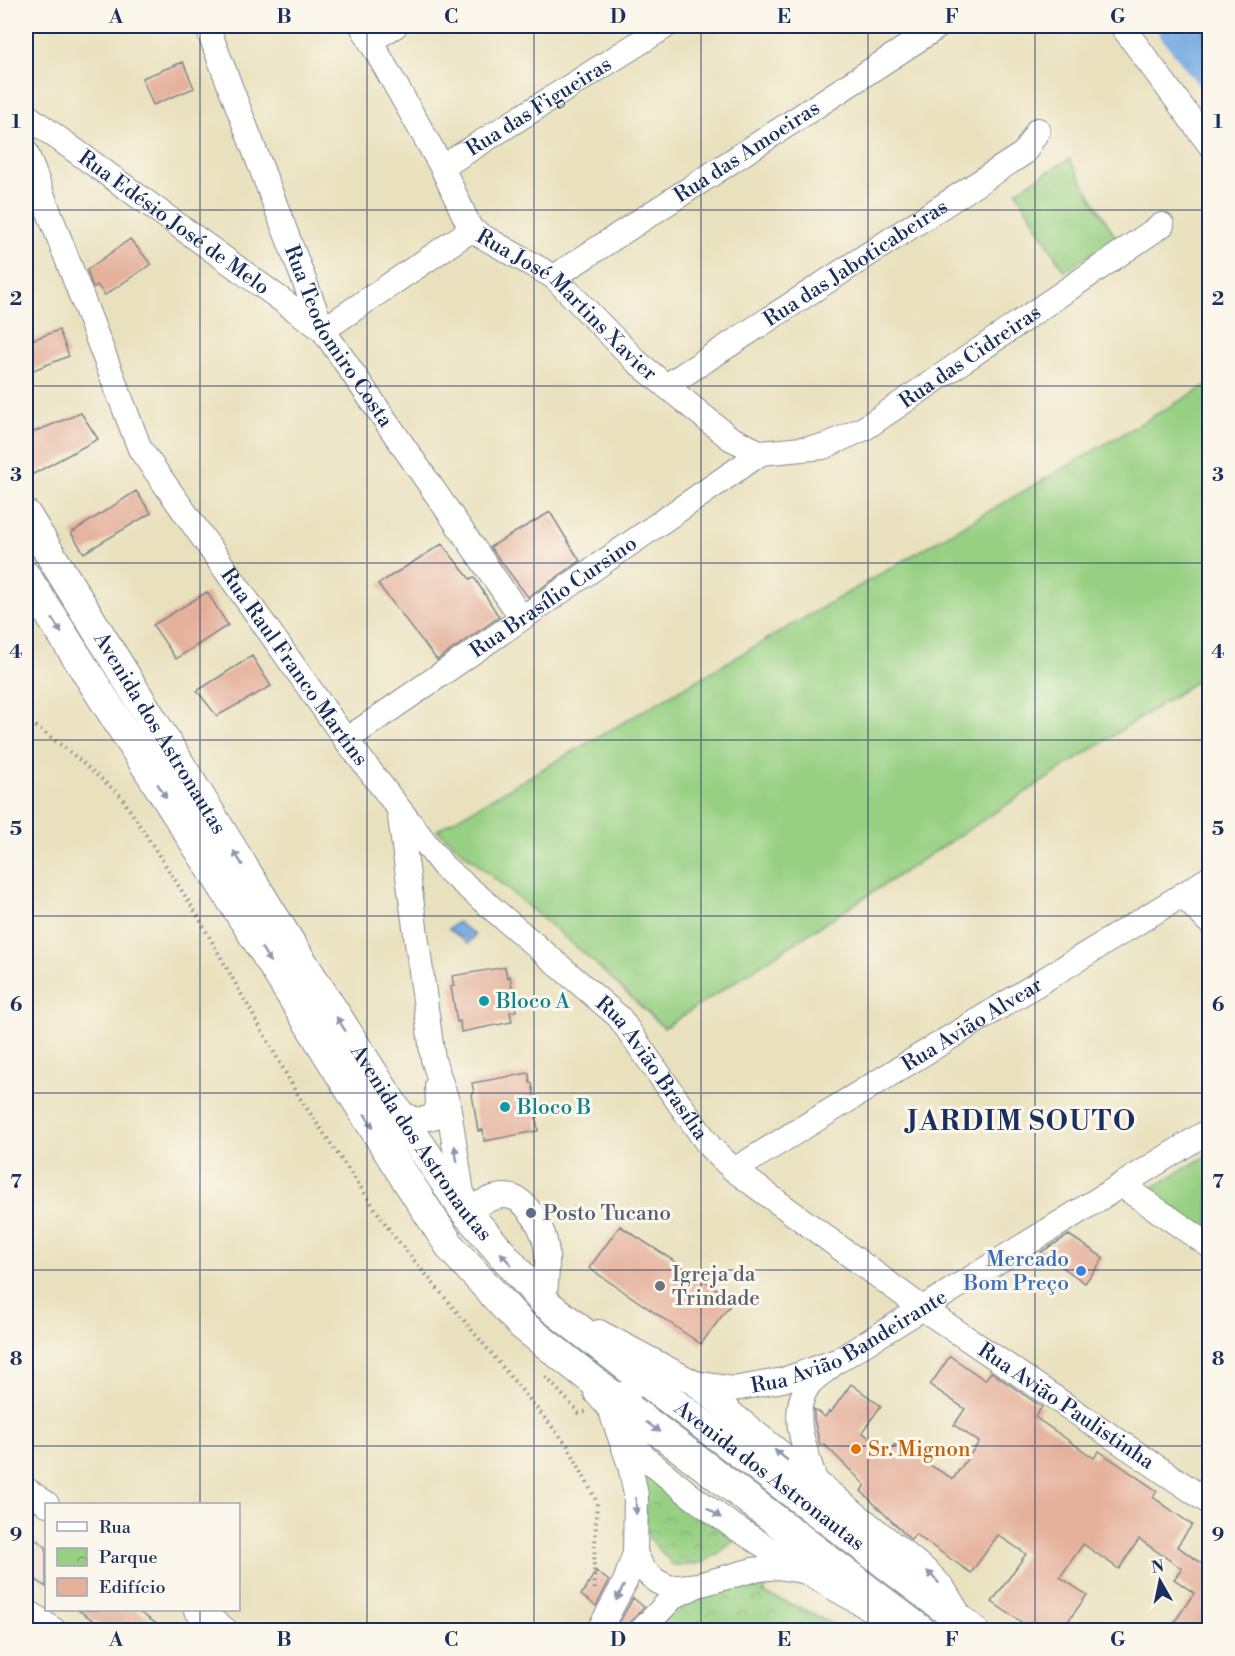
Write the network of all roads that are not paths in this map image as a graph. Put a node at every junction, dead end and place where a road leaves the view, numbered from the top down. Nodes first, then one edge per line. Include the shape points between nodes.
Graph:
1 (207, 26) edge
2 (394, 26) edge
3 (666, 26) edge
4 (939, 26) edge
5 (1122, 26) edge
6 (366, 33) edge
7 (26, 115) edge
8 (1038, 129) dead end
9 (1209, 145) edge
10 (26, 152) edge
11 (442, 167) junction
12 (1162, 225) dead end
13 (471, 230) junction
14 (554, 277) junction
15 (323, 330) junction
16 (666, 386) junction
17 (761, 453) junction
18 (26, 515) edge
19 (26, 577) edge
20 (522, 618) junction
21 (346, 740) junction
22 (399, 808) junction
23 (1209, 878) edge
24 (1182, 895) junction
25 (1209, 923) edge
26 (433, 1059) junction
27 (395, 1108) junction
28 (1209, 1130) edge
29 (734, 1170) junction
30 (1121, 1185) junction
31 (465, 1211) junction
32 (1209, 1246) edge
33 (544, 1302) junction
34 (922, 1308) junction
35 (839, 1360) junction
36 (650, 1372) junction
37 (693, 1382) junction
38 (614, 1405) junction
39 (816, 1483) junction
40 (26, 1490) edge
41 (46, 1503) edge
42 (1209, 1503) edge
43 (850, 1523) junction
44 (635, 1553) junction
45 (814, 1564) junction
46 (698, 1585) junction
47 (26, 1610) edge
48 (198, 1611) edge
49 (969, 1628) edge
50 (54, 1630) edge
51 (226, 1630) edge
52 (600, 1630) edge
53 (642, 1630) edge
54 (908, 1630) edge
55 (920, 1630) edge

1 - 15 street, Rua Teodomiro Costa
2 - 6 street
3 - 11 street, Rua das Figueiras
4 - 14 street, Rua das Amoeiras
5 - 9 street
6 - 11 street, Rua José Martins Xavier
7 - 15 street, Rua Edésio José de Melo
8 - 16 street, Rua das Jaboticabeiras via 1024,153
10 - 21 street, Rua Raul Franco Martins via 140,449
11 - 13 street, Rua José Martins Xavier
12 - 17 street, Rua das Cidreiras via 865,428 823,447
13 - 14 street, Rua José Martins Xavier
13 - 15 street
14 - 16 street, Rua José Martins Xavier
15 - 20 street, Rua Teodomiro Costa
16 - 17 street, Rua José Martins Xavier via 730,438
17 - 20 street, Rua Brasílio Cursino
27 -> 18 main road, Avenida dos Astronautas
19 -> 38 main road, Avenida dos Astronautas via 452,1249 522,1325
20 - 21 street, Rua Brasílio Cursino
21 - 22 street, Rua Raul Franco Martins
22 - 26 street
22 - 29 street, Rua Avião Brasília via 444,867 619,1017 710,1147
23 - 24 street, Rua Avião Alvear
24 - 25 street
24 - 29 street, Rua Avião Alvear
26 - 27 street via 438,1089 433,1117 411,1119
31 -> 26 street via 448,1104
27 - 31 main road, Avenida dos Astronautas
28 - 30 street, Rua Avião Bandeirante
29 - 34 street, Rua Avião Brasília
30 - 32 street
30 - 34 street, Rua Avião Bandeirante
33 -> 31 main road, Avenida dos Astronautas
31 - 33 street via 504,1196 520,1200 538,1221 547,1243
33 - 36 main road, Avenida dos Astronautas
34 - 35 street, Rua Avião Bandeirante
34 - 42 street, Rua Avião Paulistinha
35 - 37 street, Rua Avião Bandeirante via 783,1380 734,1389
35 - 39 street via 808,1384 801,1399 801,1434
36 - 37 street
36 - 38 street
36 - 43 main road, Avenida dos Astronautas
39 -> 37 street
38 -> 44 street via 636,1495
38 -> 45 main road, Avenida dos Astronautas
39 - 43 street
40 - 41 street
43 - 45 street
49 -> 43 main road, Avenida dos Astronautas
44 - 46 street via 643,1569 656,1581 670,1588
44 -> 52 street
45 - 46 street via 753,1570
45 - 54 street
45 - 55 main road, Avenida dos Astronautas
46 - 53 street via 673,1597
47 - 50 street
48 - 51 street

